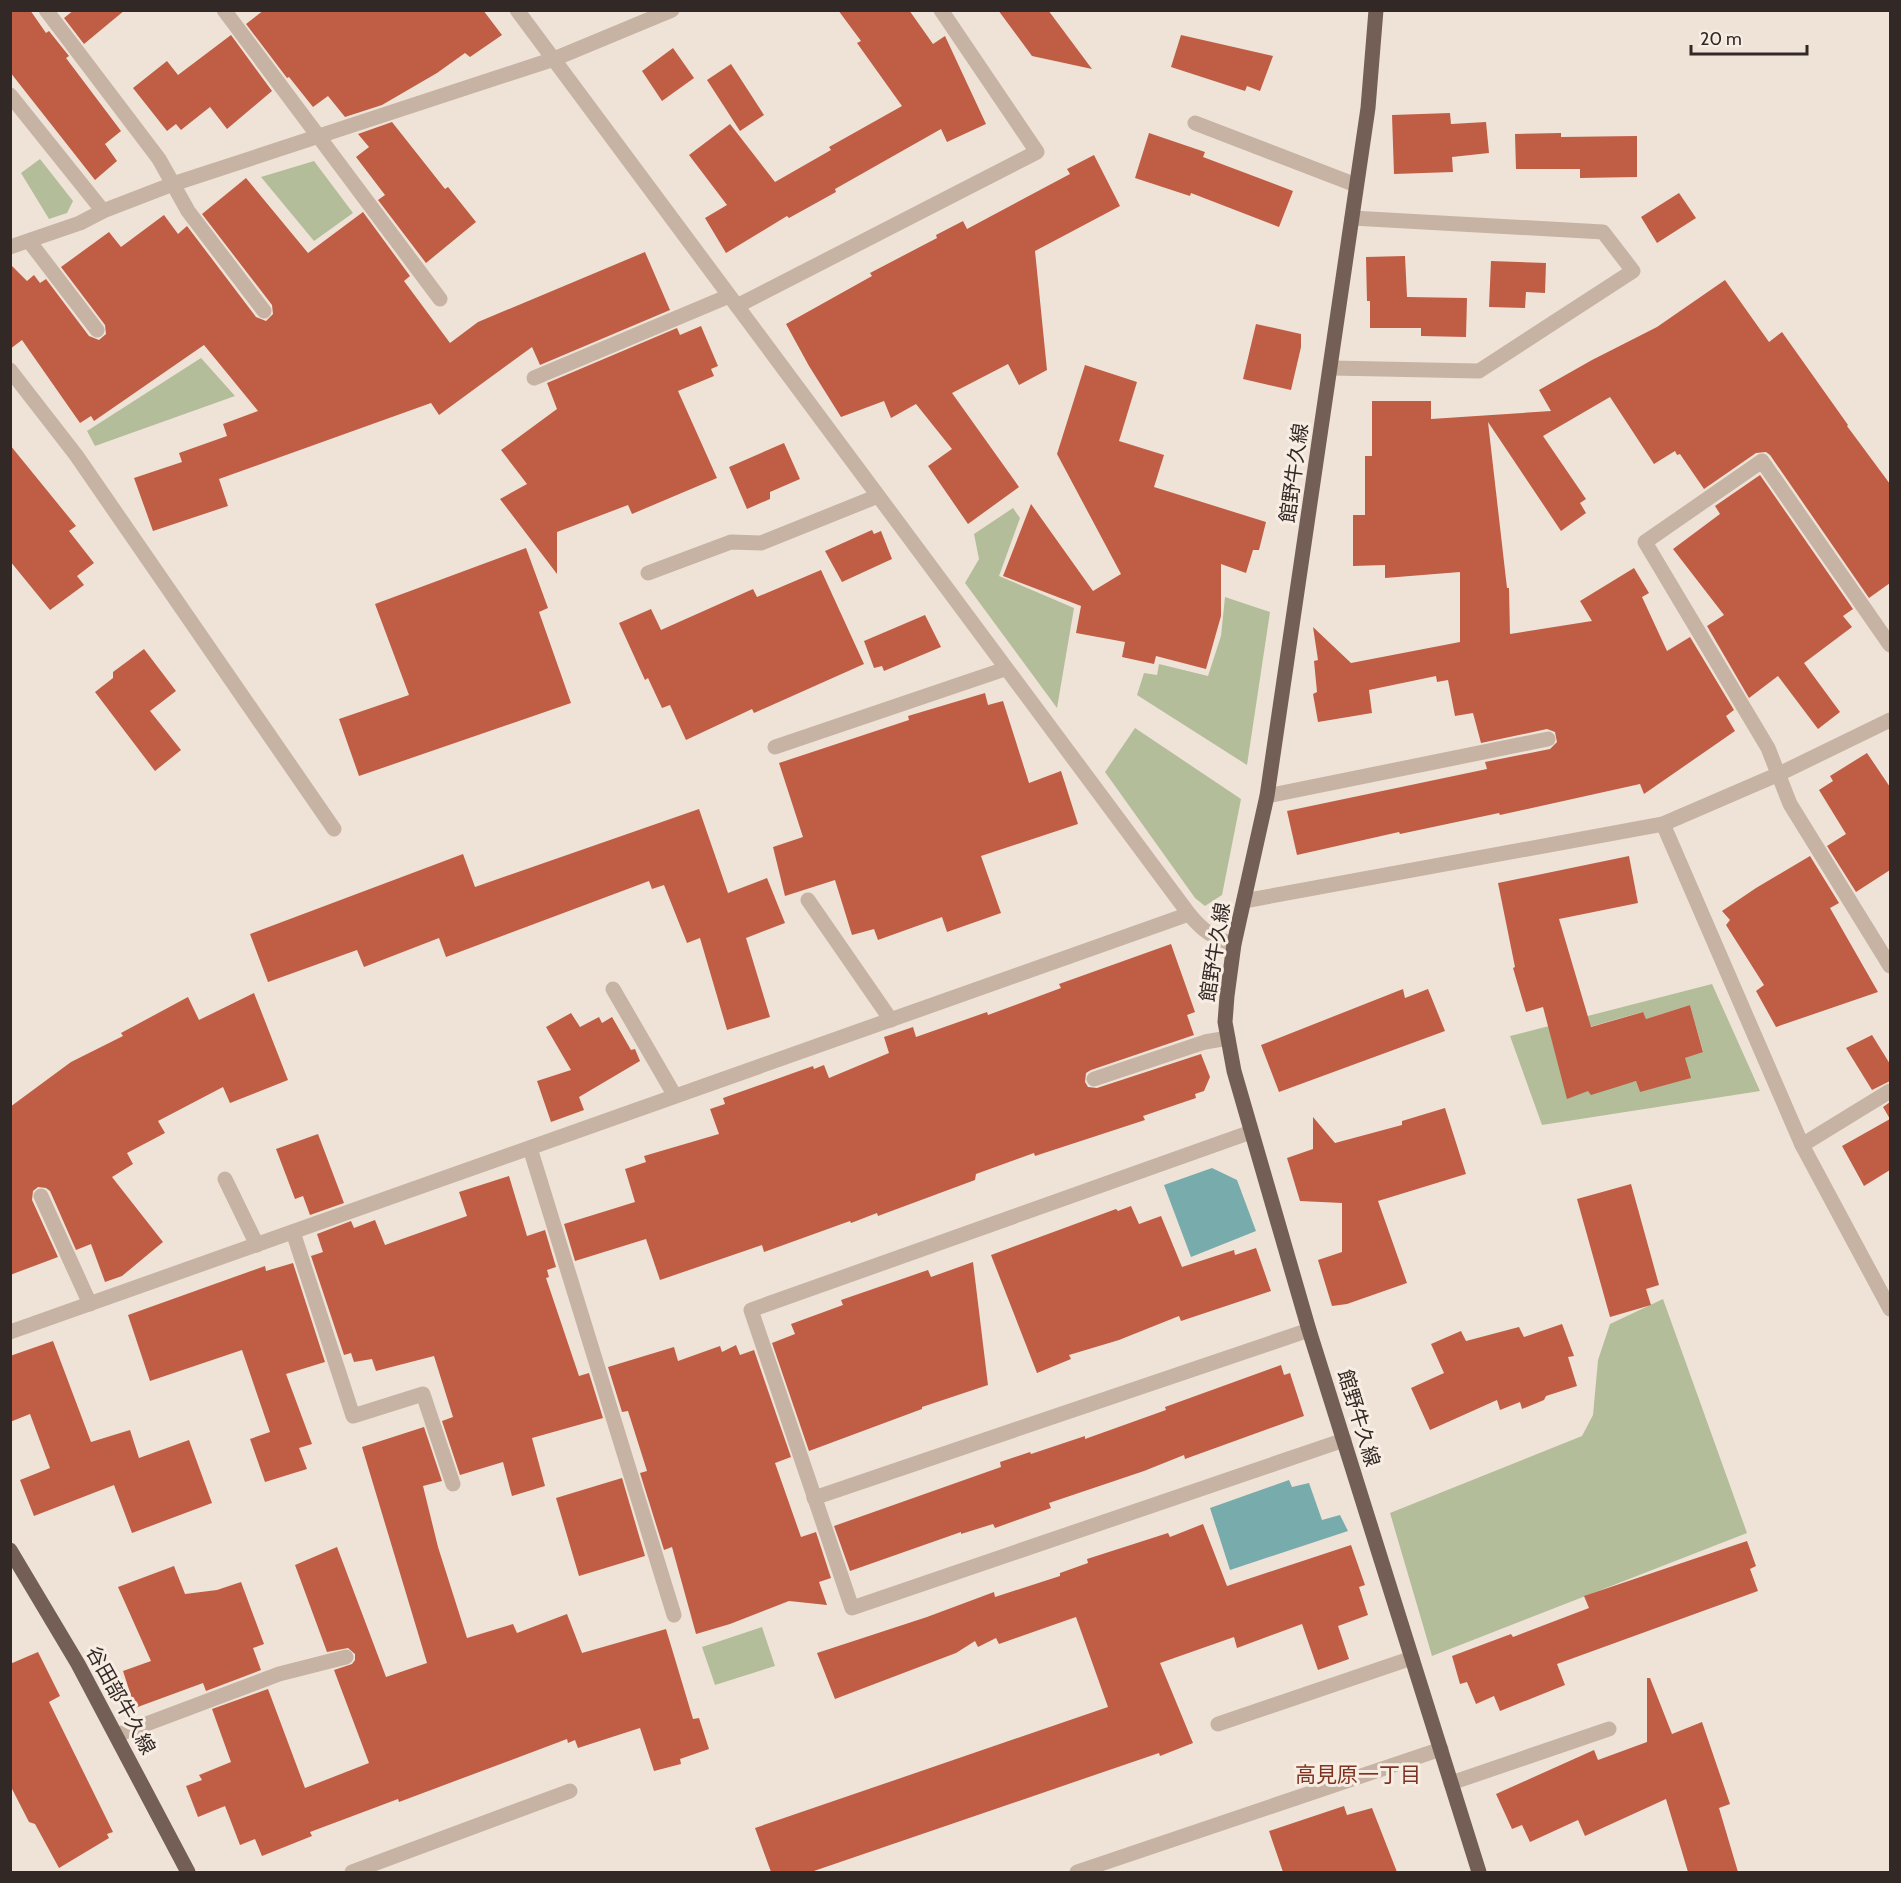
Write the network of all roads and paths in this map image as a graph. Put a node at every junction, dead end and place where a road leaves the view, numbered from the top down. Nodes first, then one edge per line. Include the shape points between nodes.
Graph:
1 (46, 10) edge
2 (224, 10) edge
3 (517, 10) edge
4 (672, 10) edge
5 (941, 10) edge
6 (1376, 10) edge
7 (554, 59) junction
8 (10, 95) edge
9 (1195, 123) dead end
10 (319, 136) junction
11 (172, 184) junction
12 (1356, 185) junction
13 (103, 212) junction
14 (1352, 219) junction
15 (29, 241) junction
16 (10, 247) edge
17 (440, 299) dead end
18 (733, 301) junction
19 (264, 312) dead end
20 (97, 330) dead end
21 (1330, 368) junction
22 (10, 370) edge
23 (534, 378) dead end
24 (878, 496) junction
25 (648, 573) dead end
26 (1890, 645) edge
27 (1005, 669) junction
28 (1890, 720) edge
29 (1548, 739) dead end
30 (775, 747) dead end
31 (1779, 774) junction
32 (1267, 796) junction
33 (1663, 824) junction
34 (334, 829) dead end
35 (808, 900) dead end
36 (1244, 901) junction
37 (1189, 914) junction
38 (1234, 944) junction
39 (1890, 966) edge
40 (613, 989) dead end
41 (891, 1020) junction
42 (1228, 1038) junction
43 (1094, 1079) dead end
44 (1890, 1091) edge
45 (675, 1096) junction
46 (1251, 1132) junction
47 (1802, 1145) junction
48 (530, 1148) junction
49 (225, 1179) dead end
50 (40, 1196) dead end
51 (293, 1232) junction
52 (257, 1245) junction
53 (90, 1304) junction
54 (1890, 1309) edge
55 (1309, 1330) junction
56 (10, 1332) edge
57 (1344, 1440) junction
58 (453, 1484) dead end
59 (814, 1498) junction
60 (10, 1550) edge
61 (674, 1615) dead end
62 (346, 1657) dead end
63 (1412, 1658) junction
64 (1218, 1724) dead end
65 (1609, 1729) dead end
66 (117, 1735) junction
67 (1441, 1749) junction
68 (1451, 1783) junction
69 (570, 1791) dead end
70 (188, 1872) edge
71 (352, 1872) edge
72 (1077, 1872) edge
73 (1479, 1872) edge

1 - 11 street via 159,159
2 - 10 street
3 - 7 street
4 - 7 street
5 - 18 street via 1036,152
6 - 12 main road, 館野牛久線 via 1368,108
7 - 10 street
7 - 18 street
8 - 13 street
9 - 12 street
10 - 11 street
10 - 17 street
11 - 13 street
11 - 19 street via 188,212
12 - 14 main road, 館野牛久線
13 - 15 street
14 - 21 main road, 館野牛久線
14 - 21 street via 1603,232 1633,271 1479,371
15 - 16 street
15 - 20 street
18 - 23 street
18 - 24 street
21 - 32 main road, 館野牛久線
22 - 34 street via 76,455
24 - 25 street via 761,543 731,542
24 - 27 street
26 - 31 street via 1762,460 1645,542 1768,748
27 - 30 street
27 - 37 street
28 - 31 street
29 - 32 street
31 - 33 street
31 - 39 street via 1790,804
32 - 36 main road, 館野牛久線
33 - 36 street
33 - 47 street
35 - 41 street
36 - 38 main road, 館野牛久線
37 - 38 street via 1203,931
37 - 41 street
38 - 42 main road, 館野牛久線 via 1227,996
40 - 45 street
41 - 45 street
42 - 43 street
42 - 46 main road, 館野牛久線
44 - 47 street
45 - 48 street
46 - 55 main road, 館野牛久線
46 - 59 street via 751,1310
47 - 54 street
48 - 51 street
48 - 61 street
49 - 52 street
50 - 53 street
51 - 52 street
51 - 58 street via 353,1416 423,1394
52 - 53 street
53 - 56 street
55 - 57 main road, 館野牛久線
55 - 59 street
57 - 59 street via 852,1608
57 - 63 main road, 館野牛久線
60 - 66 main road, 谷田部牛久線
62 - 66 street via 279,1674
63 - 64 street
63 - 67 main road, 館野牛久線
65 - 68 street
66 - 70 main road, 谷田部牛久線
67 - 68 main road, 館野牛久線
67 - 72 street
68 - 73 main road, 館野牛久線
69 - 71 street

